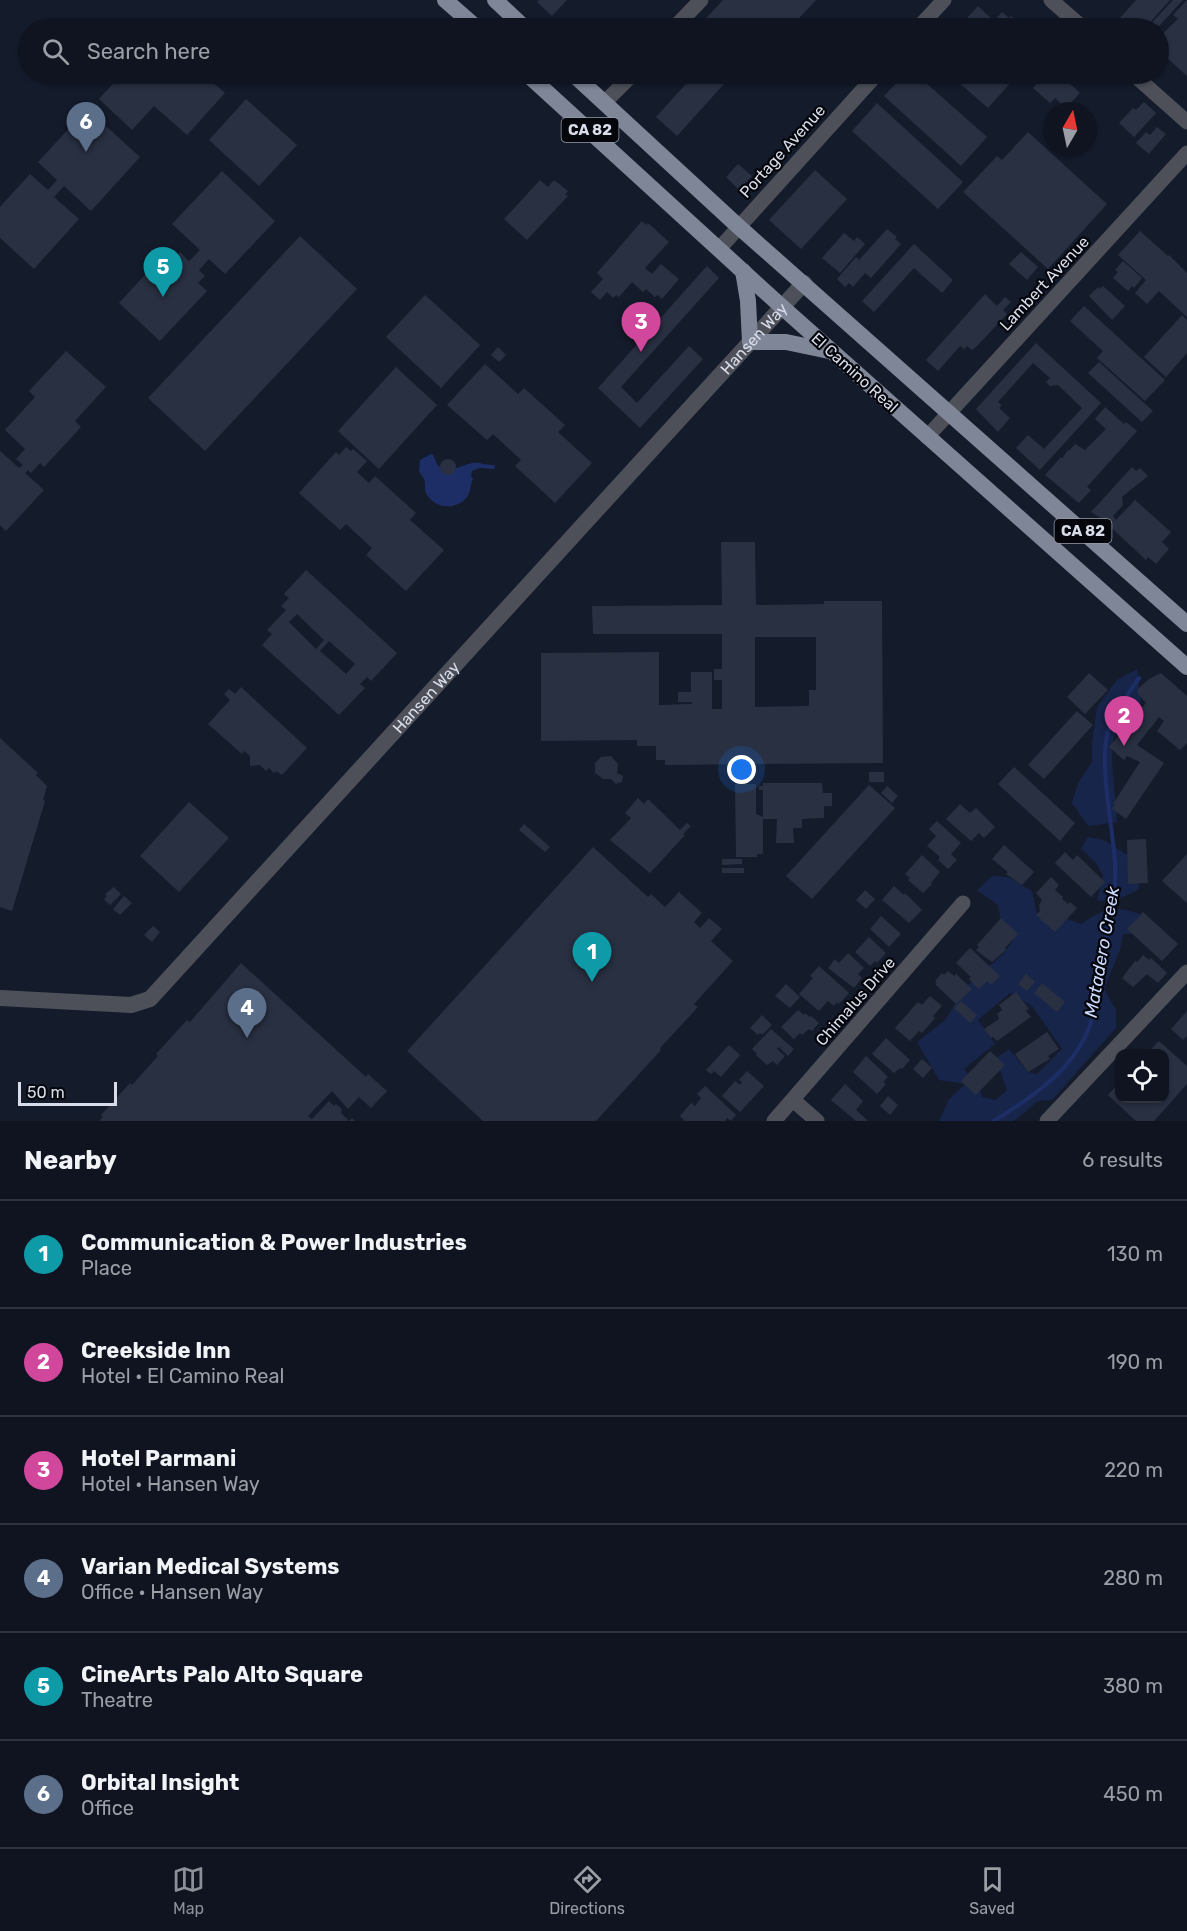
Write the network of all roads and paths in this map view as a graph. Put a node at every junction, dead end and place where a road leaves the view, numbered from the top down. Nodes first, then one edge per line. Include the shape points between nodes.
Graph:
1 (495, 0) edge
2 (700, 0) edge
3 (944, 0) edge
4 (1052, 0) edge
5 (447, 1) edge
6 (466, 18) edge
7 (514, 18) edge
8 (683, 18) edge
9 (927, 18) edge
10 (1072, 18) edge
11 (538, 84) edge
12 (584, 84) edge
13 (623, 84) edge
14 (868, 84) edge
15 (1145, 84) edge
16 (604, 103) junction
17 (1187, 122) edge
18 (1187, 153) edge
19 (739, 227) junction
20 (719, 249) junction
21 (743, 271) junction
22 (804, 283) junction
23 (782, 307) junction
24 (750, 342) junction
25 (833, 352) junction
26 (949, 413) junction
27 (927, 437) junction
28 (1187, 624) edge
29 (1185, 662) edge
30 (963, 903) dead end
31 (1187, 972) edge
32 (0, 998) edge
33 (793, 1100) junction
34 (774, 1121) edge
35 (817, 1121) edge
36 (1047, 1121) edge

1 - 7 main road
2 - 8 street
3 - 9 street
4 - 10 street
5 - 6 main road
11 - 20 main road, El Camino Real / CA 82
12 - 16 main road, El Camino Real / CA 82
13 - 16 street
14 - 19 street, Portage Avenue
15 - 17 street
16 - 19 main road, El Camino Real / CA 82
18 - 26 street, Lambert Avenue
19 - 20 street, Portage Avenue
19 - 22 main road, El Camino Real / CA 82
20 - 21 main road, El Camino Real / CA 82
21 - 23 main road, El Camino Real / CA 82
21 - 24 main road
22 - 23 street, Hansen Way
22 - 26 main road, El Camino Real / CA 82
23 - 24 street, Hansen Way
23 - 25 main road, El Camino Real / CA 82
24 - 25 main road via 786,342
24 - 32 street, Hansen Way via 150,999 131,1005
25 - 27 main road, El Camino Real / CA 82
26 - 27 street, Lambert Avenue
26 - 28 main road, El Camino Real / CA 82
27 - 29 main road, El Camino Real / CA 82
30 - 33 street, Chimalus Drive
31 - 36 street
33 - 34 street, Chimalus Drive
33 - 35 street

